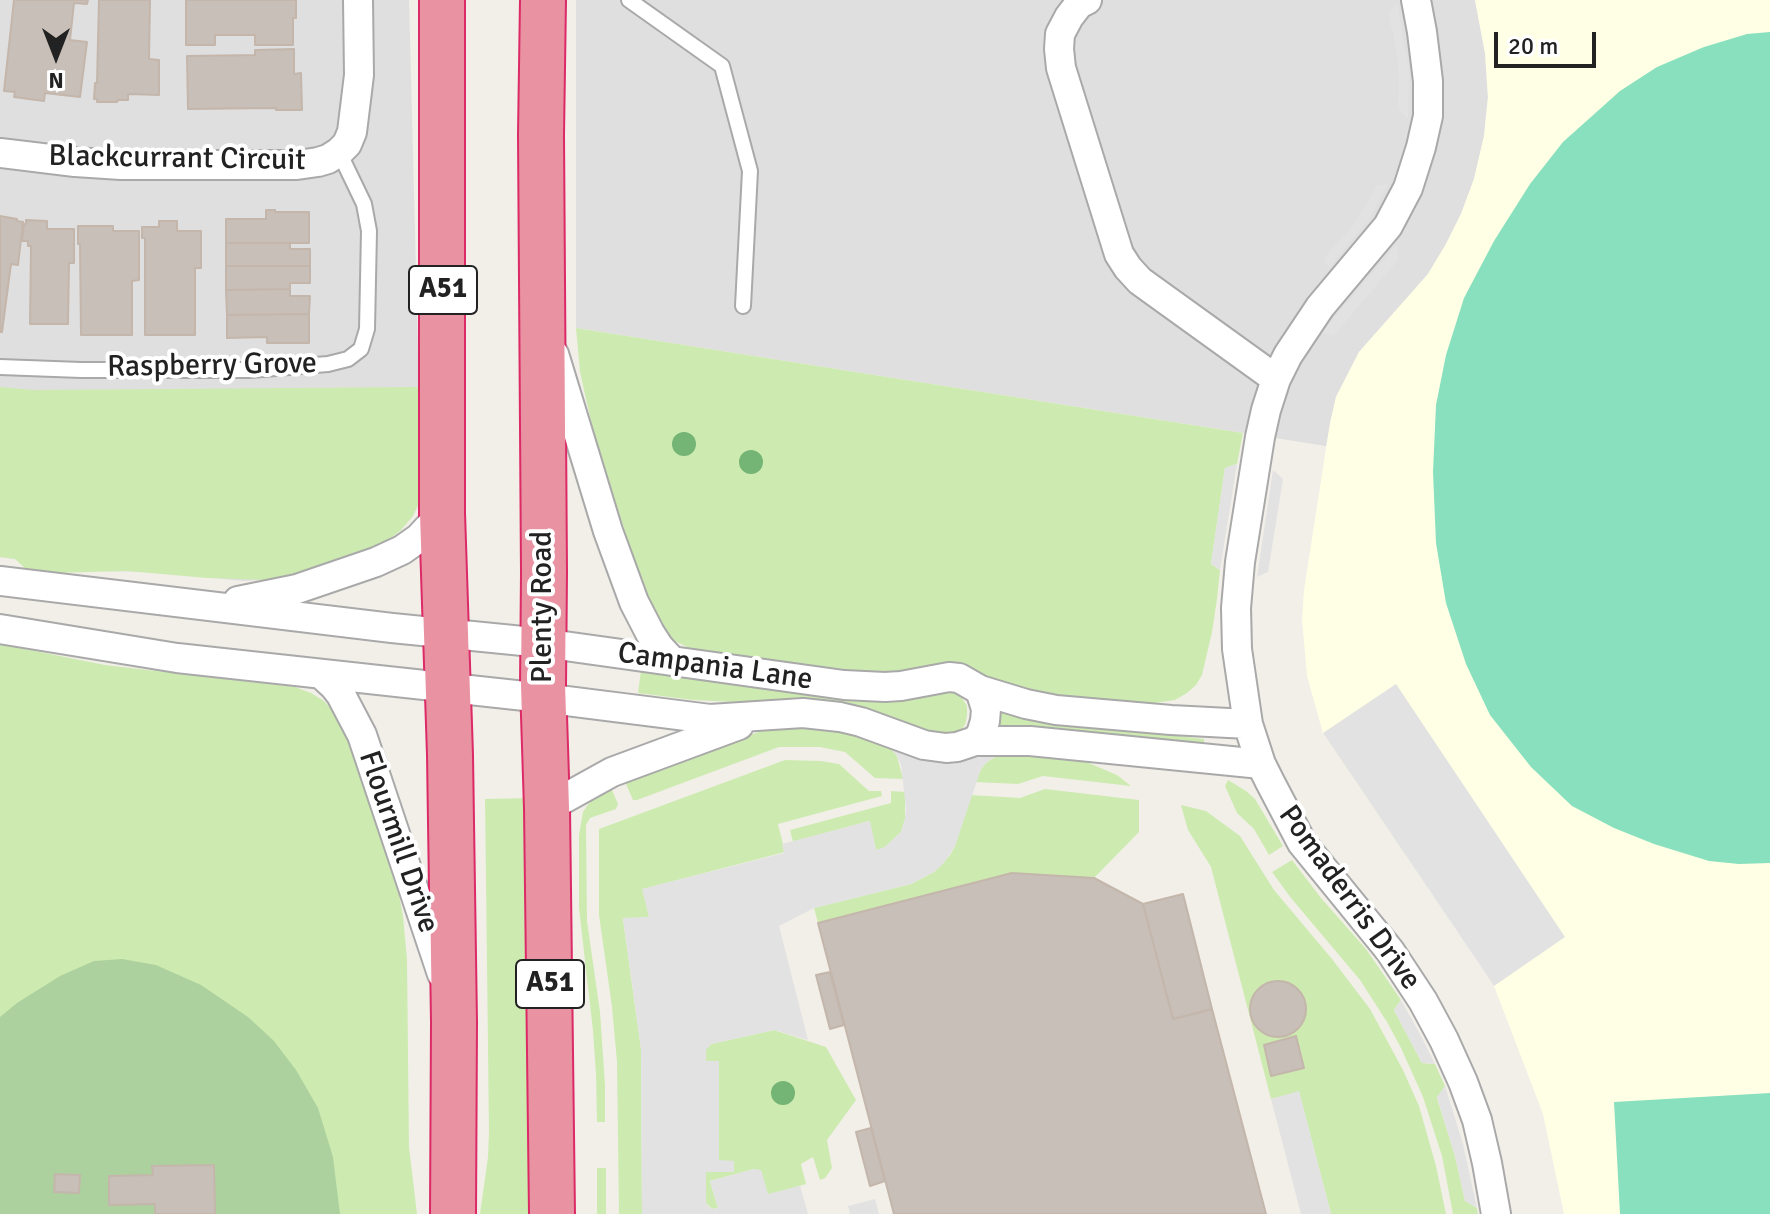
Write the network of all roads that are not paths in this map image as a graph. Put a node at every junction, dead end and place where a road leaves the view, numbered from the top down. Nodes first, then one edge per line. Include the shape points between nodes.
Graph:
1 (358, 0) edge
2 (442, 0) edge
3 (629, 0) edge
4 (1087, 0) edge
5 (1416, 0) edge
6 (552, 8) edge
7 (339, 152) junction
8 (0, 153) edge
9 (743, 306) dead end
10 (541, 311) junction
11 (0, 367) edge
12 (1276, 379) junction
13 (442, 513) junction
14 (0, 581) edge
15 (206, 606) junction
16 (0, 629) edge
17 (446, 633) junction
18 (543, 643) junction
19 (672, 661) junction
20 (321, 674) junction
21 (448, 688) junction
22 (980, 690) junction
23 (543, 698) junction
24 (770, 715) junction
25 (1248, 724) junction
26 (975, 741) junction
27 (1261, 764) junction
28 (547, 808) junction
29 (454, 1022) junction
30 (453, 1214) edge
31 (552, 1214) edge
32 (1496, 1214) edge

1 - 7 street, Blackcurrant Circuit via 357,102 352,132
2 - 13 highway, A51
3 - 9 lane via 722,66 750,171
4 - 12 street via 1060,34 1061,68 1119,254 1140,281
5 - 12 street, Pomaderris Drive via 1428,116 1408,188 1388,226 1320,307
6 - 10 highway, Plenty Road / A51 via 541,135
7 - 8 street, Blackcurrant Circuit via 297,165 121,165
7 - 11 lane, Raspberry Grove via 362,200 369,231 367,329 361,349 348,359 250,370
10 - 18 highway, Plenty Road / A51
10 - 19 street via 634,602
12 - 25 street, Pomaderris Drive via 1260,437 1236,608
13 - 15 street via 419,538 376,562 297,589
13 - 17 highway, A51
14 - 15 street
15 - 17 street
16 - 20 street via 177,658
17 - 18 street, Campania Lane
17 - 21 highway, A51
18 - 19 street, Campania Lane
18 - 23 highway, Plenty Road / A51
19 - 22 street, Campania Lane via 866,687 949,677
20 - 21 street
20 - 29 street, Flourmill Drive via 341,695 362,735
21 - 23 street, Campania Lane
21 - 29 highway, A51
22 - 25 street, Campania Lane via 1080,713
22 - 26 street via 985,721
23 - 24 street, Campania Lane via 710,719
23 - 28 highway, Plenty Road / A51
24 - 26 street, Campania Lane via 840,717 946,748
24 - 28 street via 612,772
25 - 27 street, Pomaderris Drive
26 - 27 street, Campania Lane via 1052,742
27 - 32 street, Pomaderris Drive via 1302,843 1390,951 1444,1040 1477,1120
28 - 31 highway, Plenty Road / A51
29 - 30 highway, A51

